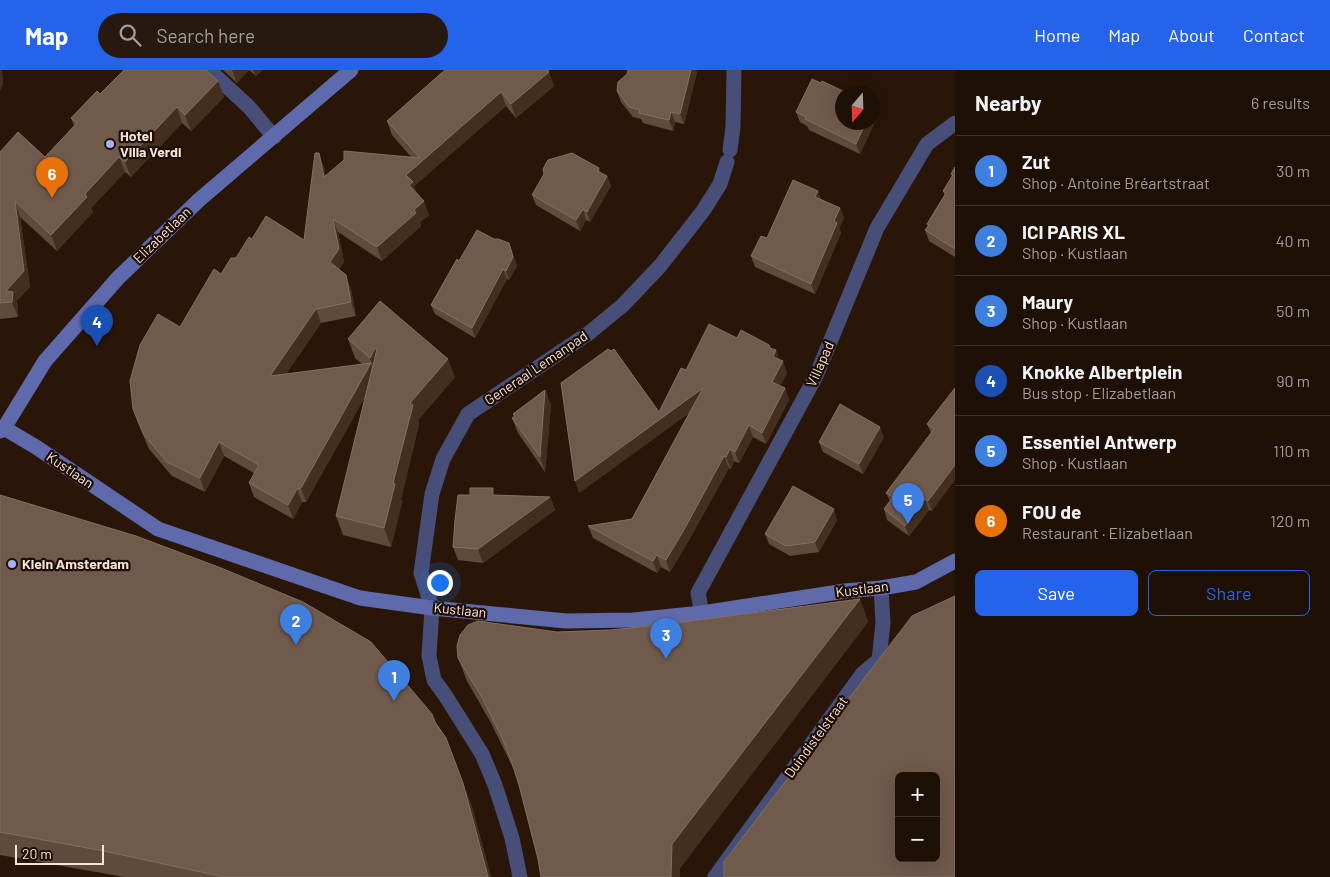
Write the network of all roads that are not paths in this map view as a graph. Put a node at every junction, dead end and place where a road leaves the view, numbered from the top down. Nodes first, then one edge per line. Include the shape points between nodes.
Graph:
1 (209, 70) edge
2 (352, 70) edge
3 (734, 70) edge
4 (955, 123) edge
5 (274, 137) junction
6 (2, 429) edge
7 (955, 561) edge
8 (881, 588) junction
9 (432, 608) junction
10 (702, 613) junction
11 (520, 877) edge
12 (714, 877) edge

1 - 5 street via 249,107
2 - 5 street, Elizabetlaan
3 - 9 street, Generaal Lemanpad via 728,156 720,184 703,211 660,266 623,305 589,334 468,414 443,459 432,494 421,573
4 - 10 street, Villapad via 928,144 877,228 816,376 698,593
5 - 6 street, Elizabetlaan via 199,200 118,278 45,361
6 - 9 street, Kustlaan via 36,447 158,530 360,598
7 - 8 street, Kustlaan via 916,582
8 - 10 street, Kustlaan
8 - 12 street, Duindistelstraat via 884,623 879,660 863,673
9 - 10 street, Kustlaan via 566,621 633,620
9 - 11 street via 429,656 434,680 482,754 512,838

